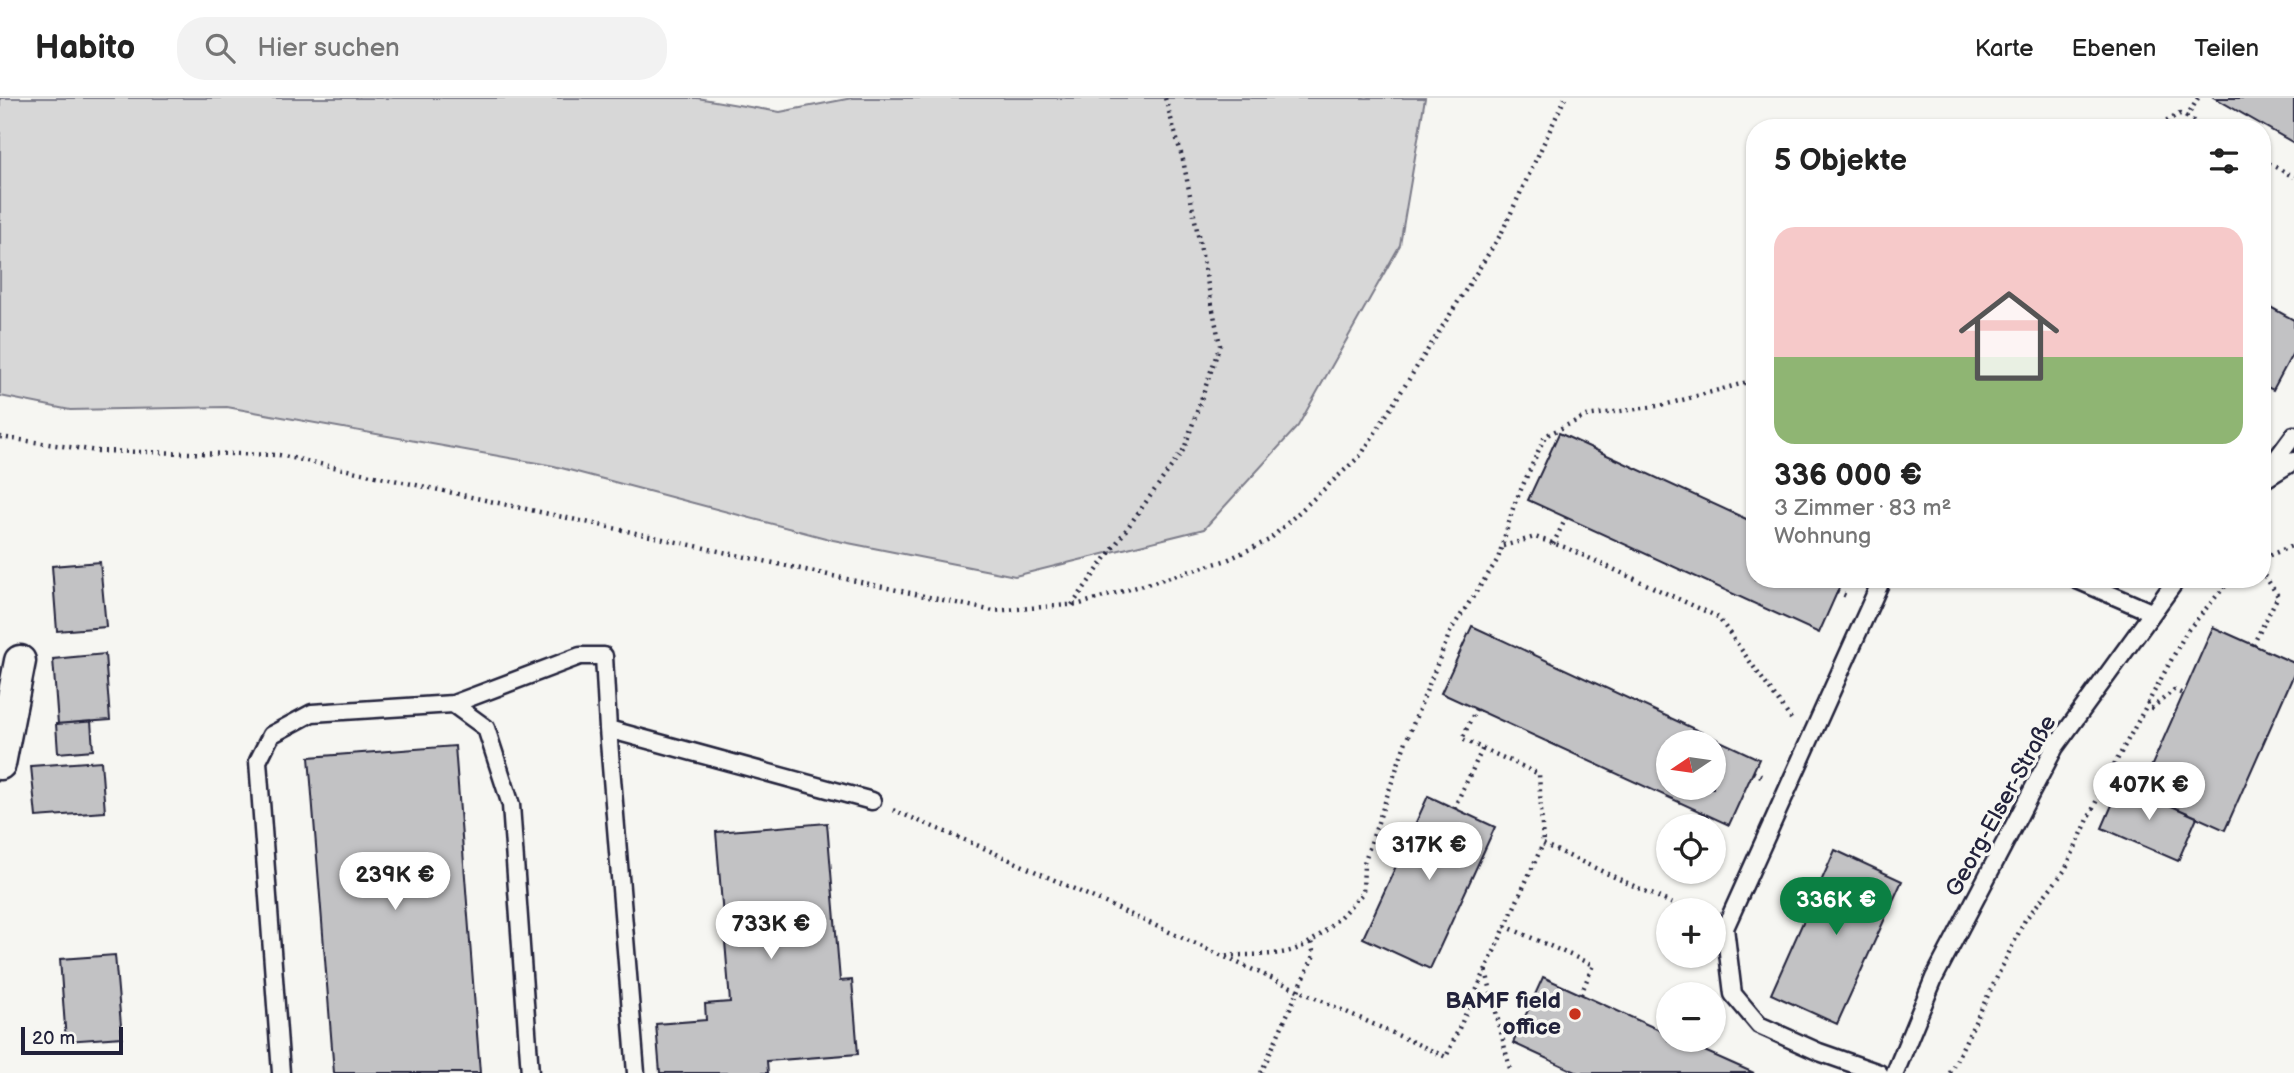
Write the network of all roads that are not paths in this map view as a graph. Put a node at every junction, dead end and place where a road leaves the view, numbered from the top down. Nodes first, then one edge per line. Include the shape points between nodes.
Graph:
1 (2294, 435) edge
2 (2294, 461) edge
3 (2271, 468) edge
4 (2271, 474) edge
5 (1878, 588) edge
6 (2096, 588) edge
7 (2170, 588) edge
8 (2151, 612) junction
9 (20, 661) dead end
10 (453, 704) junction
11 (608, 729) junction
12 (0, 764) edge
13 (872, 801) road end
14 (281, 1073) edge
15 (530, 1073) edge
16 (636, 1073) edge
17 (1879, 1073) edge
18 (1895, 1073) edge

1 - 3 lane
2 - 4 lane
5 - 17 lane via 1725,928 1733,994 1759,1025
6 - 8 lane
7 - 8 lane, Georg-Elser-Straße
8 - 18 lane, Georg-Elser-Straße via 2055,747 1934,978
9 - 12 street
10 - 11 lane via 580,656 604,656
10 - 14 lane via 312,713 271,735 258,761
10 - 15 lane via 486,728 511,805
11 - 13 lane
11 - 16 lane

